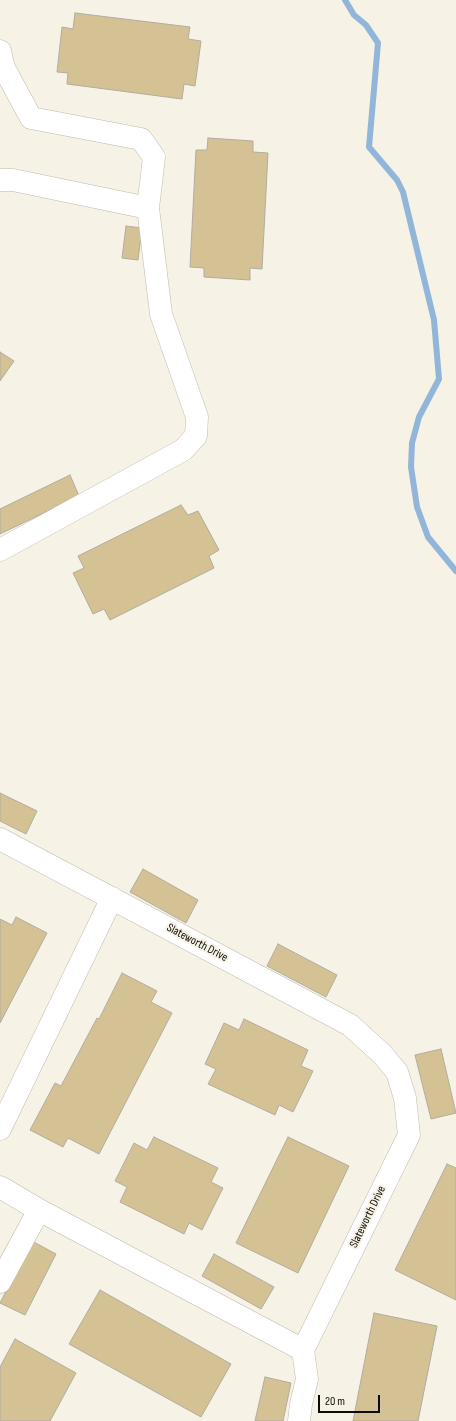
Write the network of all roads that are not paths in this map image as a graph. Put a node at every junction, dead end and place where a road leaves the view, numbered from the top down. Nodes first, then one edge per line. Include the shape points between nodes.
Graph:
1 (0, 51) edge
2 (0, 180) edge
3 (148, 208) junction
4 (0, 550) edge
5 (0, 839) edge
6 (112, 898) junction
7 (0, 1129) edge
8 (0, 1187) edge
9 (39, 1210) junction
10 (0, 1282) edge
11 (303, 1350) junction
12 (299, 1421) edge

1 - 3 street via 4,68 32,118 141,139 154,157
2 - 3 street via 13,180
3 - 4 street via 161,314 198,417 196,436 183,450
5 - 6 street, Slateworth Drive
6 - 7 street
6 - 11 street, Slateworth Drive via 350,1025 382,1054 397,1072 405,1098 409,1135
8 - 9 street
9 - 10 street
9 - 11 street
11 - 12 street via 306,1379

